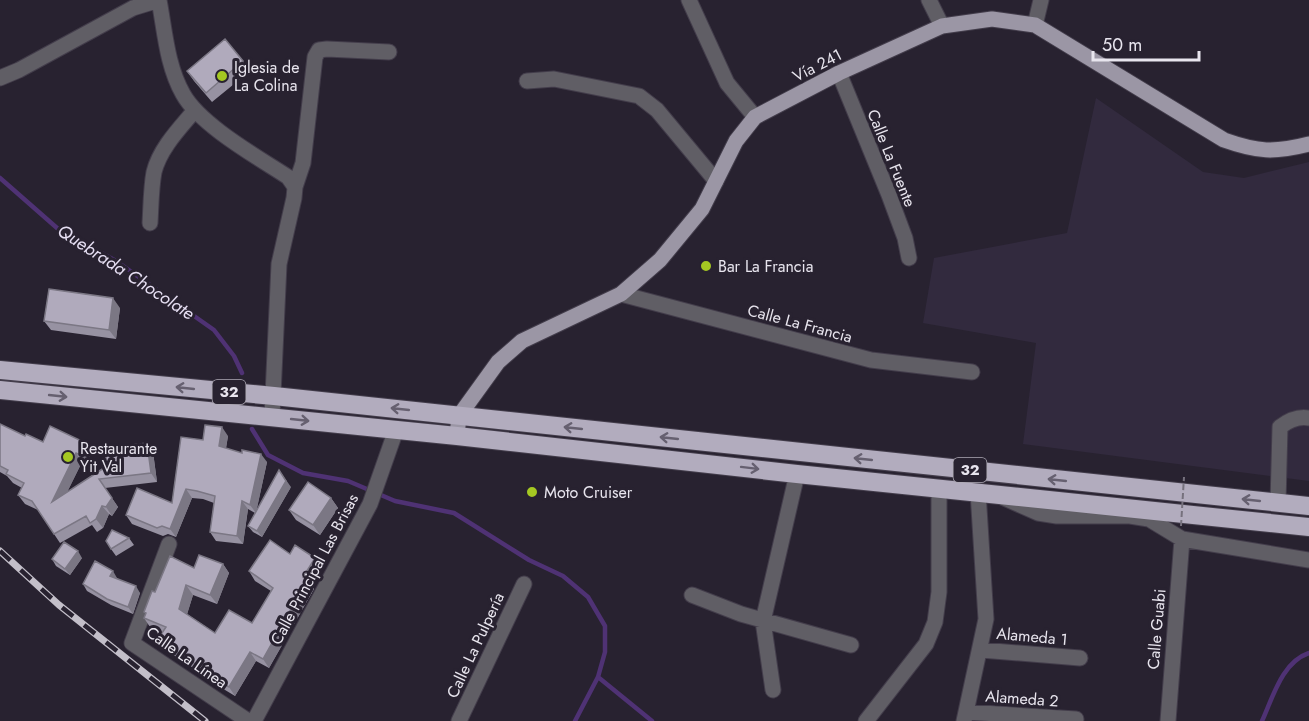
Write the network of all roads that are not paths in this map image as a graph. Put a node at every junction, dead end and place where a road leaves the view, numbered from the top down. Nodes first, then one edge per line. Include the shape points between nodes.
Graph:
1 (159, 0) edge
2 (689, 0) edge
3 (929, 0) edge
4 (1041, 0) edge
5 (1035, 25) junction
6 (942, 26) junction
7 (389, 52) dead end
8 (839, 73) junction
9 (0, 78) edge
10 (527, 81) dead end
11 (195, 110) junction
12 (755, 117) junction
13 (1309, 144) edge
14 (716, 181) junction
15 (295, 187) junction
16 (150, 223) dead end
17 (909, 258) dead end
18 (621, 294) junction
19 (0, 370) edge
20 (972, 372) dead end
21 (0, 390) edge
22 (273, 396) junction
23 (459, 416) junction
24 (272, 417) junction
25 (1309, 418) edge
26 (396, 430) junction
27 (457, 436) junction
28 (798, 474) junction
29 (939, 488) junction
30 (978, 492) junction
31 (998, 495) junction
32 (1278, 503) junction
33 (1309, 506) edge
34 (1309, 527) edge
35 (1182, 533) junction
36 (169, 544) dead end
37 (1309, 560) edge
38 (524, 584) dead end
39 (692, 595) dead end
40 (763, 621) junction
41 (851, 645) dead end
42 (981, 650) junction
43 (1080, 658) dead end
44 (772, 690) dead end
45 (965, 717) edge
46 (1076, 719) dead end
47 (248, 721) edge
48 (255, 721) edge
49 (459, 721) edge
50 (866, 721) edge
51 (1168, 721) edge

1 - 9 street via 133,8
1 - 11 street via 170,62 183,95
2 - 12 street via 727,83
3 - 6 street
4 - 5 street
5 - 6 main road, Vía 241 via 992,19
5 - 13 main road, Vía 241 via 1224,140 1265,151
6 - 8 main road, Vía 241
7 - 15 street via 319,50 303,163
8 - 12 main road, Vía 241
8 - 17 street, Calle La Fuente via 889,195
10 - 14 street via 554,79 639,96 657,110
11 - 15 street via 288,177
11 - 16 street via 159,159 154,173
12 - 14 main road, Vía 241 via 736,141
14 - 18 main road, Vía 241 via 702,209 660,260
15 - 22 street via 279,264
18 - 20 street, Calle La Francia via 871,360
18 - 23 main road, Vía 241 via 522,341 498,362
22 -> 19 highway, 32
21 -> 24 highway, 32
23 -> 22 highway, 32
22 - 24 street
23 - 27 main road
32 -> 23 highway, 32
24 -> 26 highway, 32
25 - 32 street via 1292,419 1280,428
26 - 27 highway, 32
26 - 48 street, Calle Principal Las Brisas via 370,504
27 -> 28 highway, 32
28 - 29 highway, 32
28 - 40 street
29 - 30 highway, 32
29 - 50 street via 939,592 935,622 926,644
30 - 31 highway, 32
30 - 42 street via 986,619
31 - 34 highway, 32
31 - 35 street via 1038,513 1130,516 1149,519
32 - 33 highway, 32
35 - 37 street
35 - 51 street, Calle Guabi
36 - 47 street, Calle La Línea via 132,643
38 - 49 street, Calle La Pulpería
39 - 40 street
40 - 41 street
40 - 44 street
42 - 43 street, Alameda 1
42 - 45 street
45 - 46 street, Alameda 2

